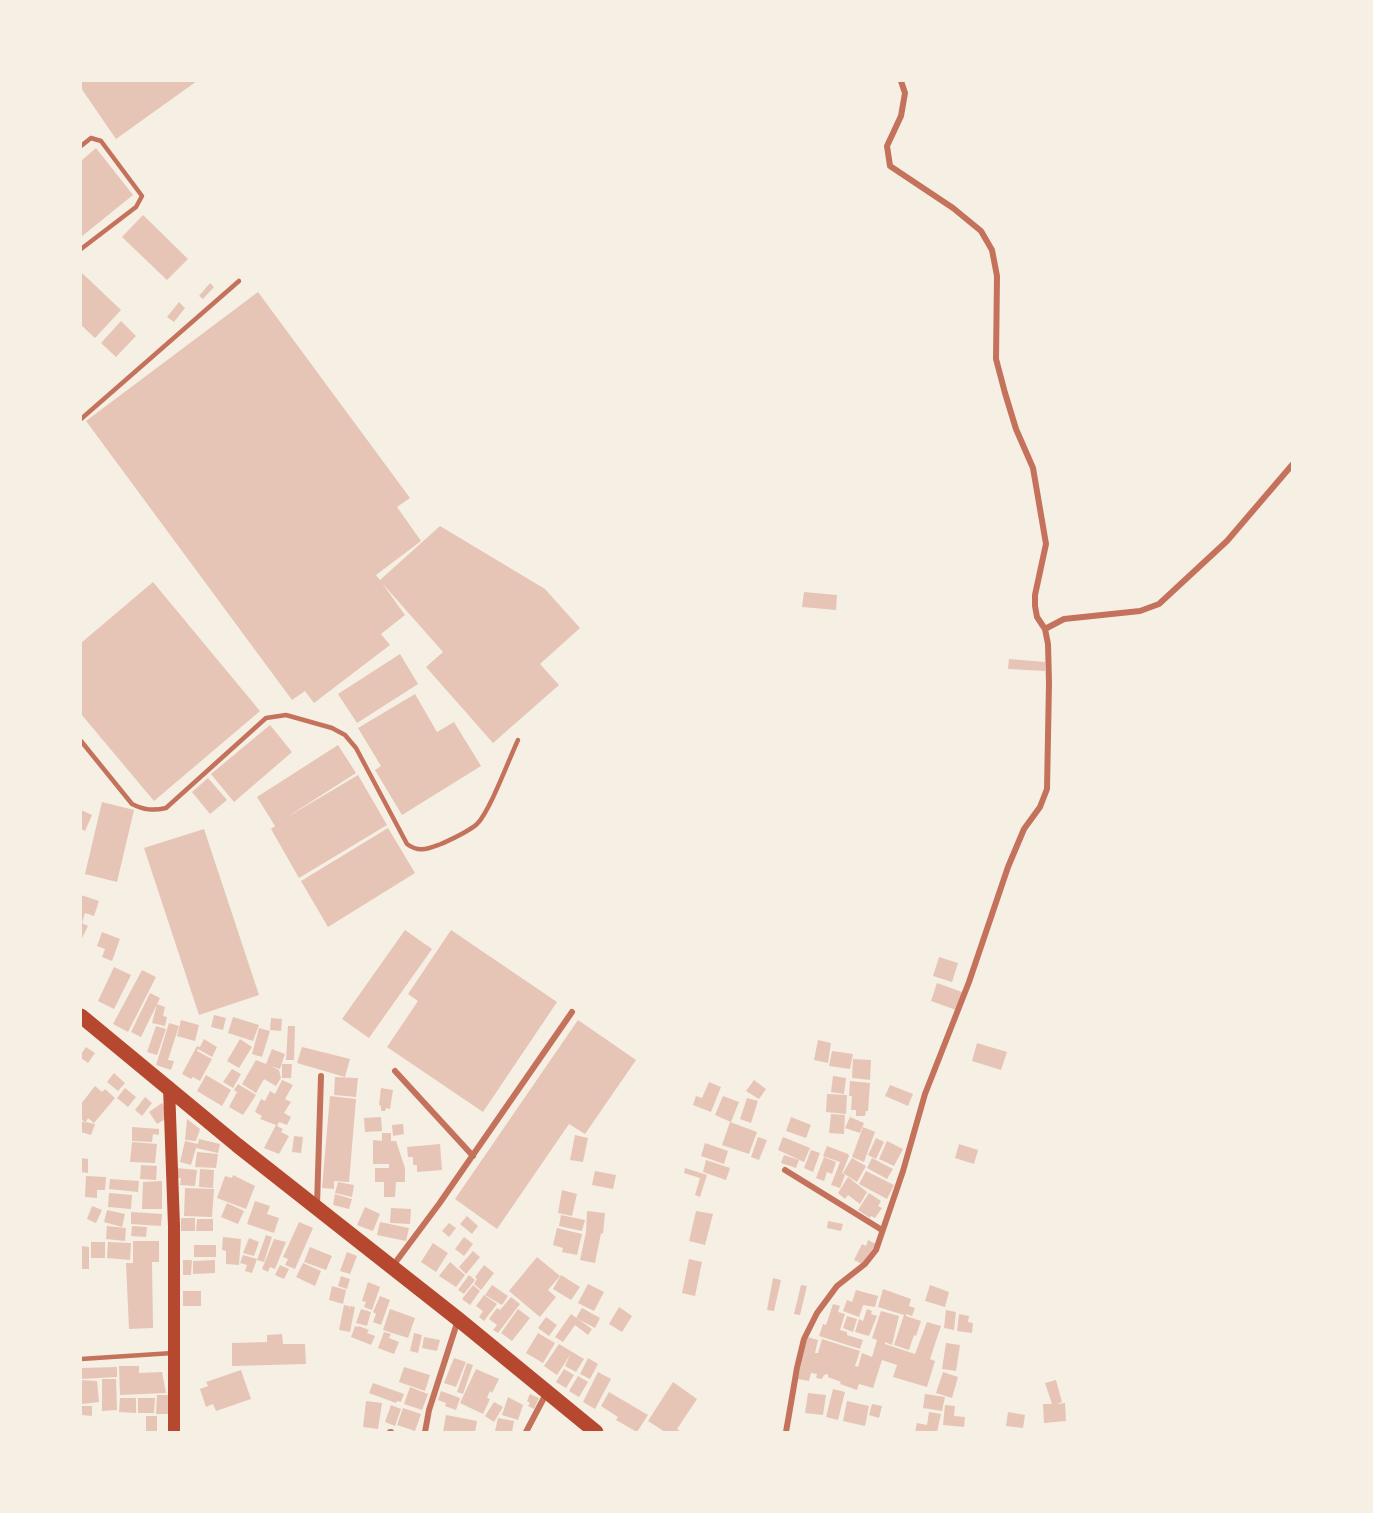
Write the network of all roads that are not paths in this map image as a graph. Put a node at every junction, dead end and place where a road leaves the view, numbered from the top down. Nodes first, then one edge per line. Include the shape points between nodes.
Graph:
1 (901, 81) edge
2 (81, 146) edge
3 (81, 249) edge
4 (238, 281) dead end
5 (81, 418) edge
6 (1292, 465) edge
7 (1045, 629) junction
8 (518, 740) dead end
9 (81, 741) edge
10 (572, 1012) dead end
11 (81, 1016) edge
12 (395, 1071) dead end
13 (321, 1076) dead end
14 (169, 1087) junction
15 (473, 1156) junction
16 (785, 1170) dead end
17 (317, 1209) junction
18 (882, 1230) junction
19 (392, 1268) junction
20 (458, 1319) junction
21 (173, 1353) junction
22 (81, 1359) edge
23 (548, 1392) junction
24 (174, 1432) edge
25 (424, 1432) edge
26 (526, 1432) edge
27 (596, 1432) edge
28 (786, 1432) edge

1 - 7 street via 905,93 902,116 887,146 890,166 981,231 992,250 997,276 996,359 1016,429 1033,468 1046,544 1035,606
2 - 3 lane via 91,138 101,141 142,196 136,207
4 - 5 lane
6 - 7 street via 1227,541 1160,604 1140,611 1064,620
7 - 18 street via 1049,683 1047,789 1008,867 925,1094
8 - 9 lane via 477,824 427,849 414,849 407,844 356,748 332,728 286,715 266,718 166,808 155,810 132,804
10 - 15 street
11 - 14 main road
12 - 15 street
13 - 17 street
14 - 17 main road
14 - 21 main road
15 - 19 street
16 - 18 street
17 - 19 main road
18 - 28 street via 876,1250 866,1264 837,1286 817,1312 804,1339
19 - 20 main road
20 - 23 main road
20 - 25 street
21 - 22 lane
21 - 24 main road
23 - 26 street
23 - 27 main road

